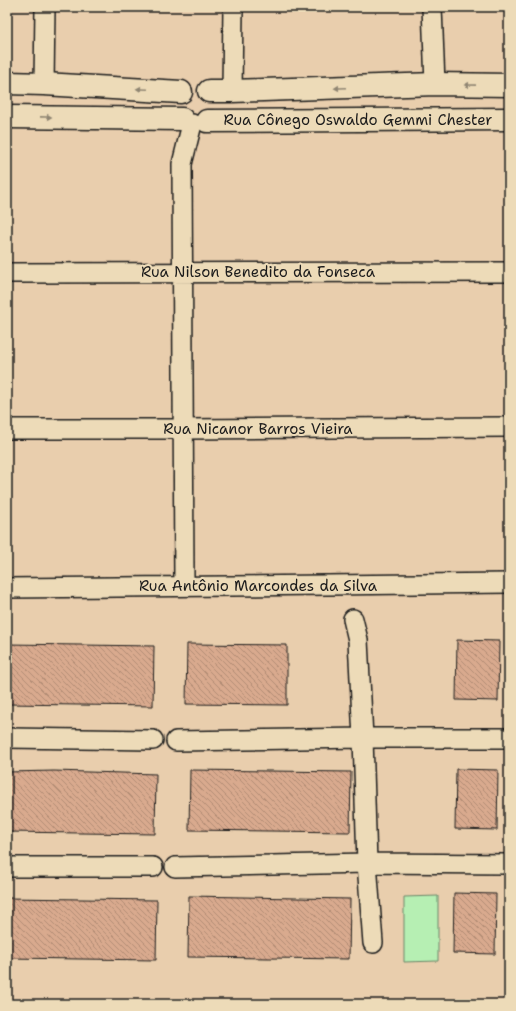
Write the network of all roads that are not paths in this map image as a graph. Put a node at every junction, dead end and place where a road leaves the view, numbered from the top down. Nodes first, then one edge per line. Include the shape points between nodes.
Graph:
1 (45, 7) edge
2 (233, 7) edge
3 (432, 7) edge
4 (7, 83) edge
5 (44, 84) junction
6 (435, 84) junction
7 (509, 85) edge
8 (209, 91) junction
9 (232, 91) junction
10 (181, 92) junction
11 (7, 117) edge
12 (509, 119) edge
13 (194, 121) junction
14 (182, 272) junction
15 (509, 272) edge
16 (7, 273) edge
17 (509, 427) edge
18 (7, 429) edge
19 (183, 429) junction
20 (509, 583) edge
21 (184, 586) junction
22 (7, 588) edge
23 (353, 619) dead end
24 (7, 738) edge
25 (363, 738) junction
26 (509, 738) edge
27 (153, 740) dead end
28 (176, 741) dead end
29 (367, 863) junction
30 (509, 864) edge
31 (7, 867) edge
32 (152, 867) dead end
33 (175, 868) dead end
34 (373, 943) dead end

1 - 5 street
2 - 9 street
3 - 6 street
4 - 5 street
10 -> 5 street
7 -> 6 street, Rua Cônego Oswaldo Gemmi Chester
6 -> 9 street, Rua Cônego Oswaldo Gemmi Chester
8 - 9 street, Rua Cônego Oswaldo Gemmi Chester
8 - 10 street via 192,86
8 - 13 street via 215,100 214,112
10 - 13 street via 176,109
11 -> 13 street, Rua Cônego Oswaldo Gemmi Chester
12 - 13 street, Rua Cônego Oswaldo Gemmi Chester
13 - 14 street via 182,164
14 - 15 street, Rua Nilson Benedito da Fonseca
14 - 16 street, Rua Nilson Benedito da Fonseca
14 - 19 street
17 - 19 street, Rua Nicanor Barros Vieira
18 - 19 street, Rua Nicanor Barros Vieira
19 - 21 street
20 - 21 street, Rua Antônio Marcondes da Silva
21 - 22 street, Rua Antônio Marcondes da Silva
23 - 25 street via 358,640
24 - 27 street
25 - 26 street
25 - 28 street
25 - 29 street
29 - 30 street
29 - 33 street
29 - 34 street
31 - 32 street

